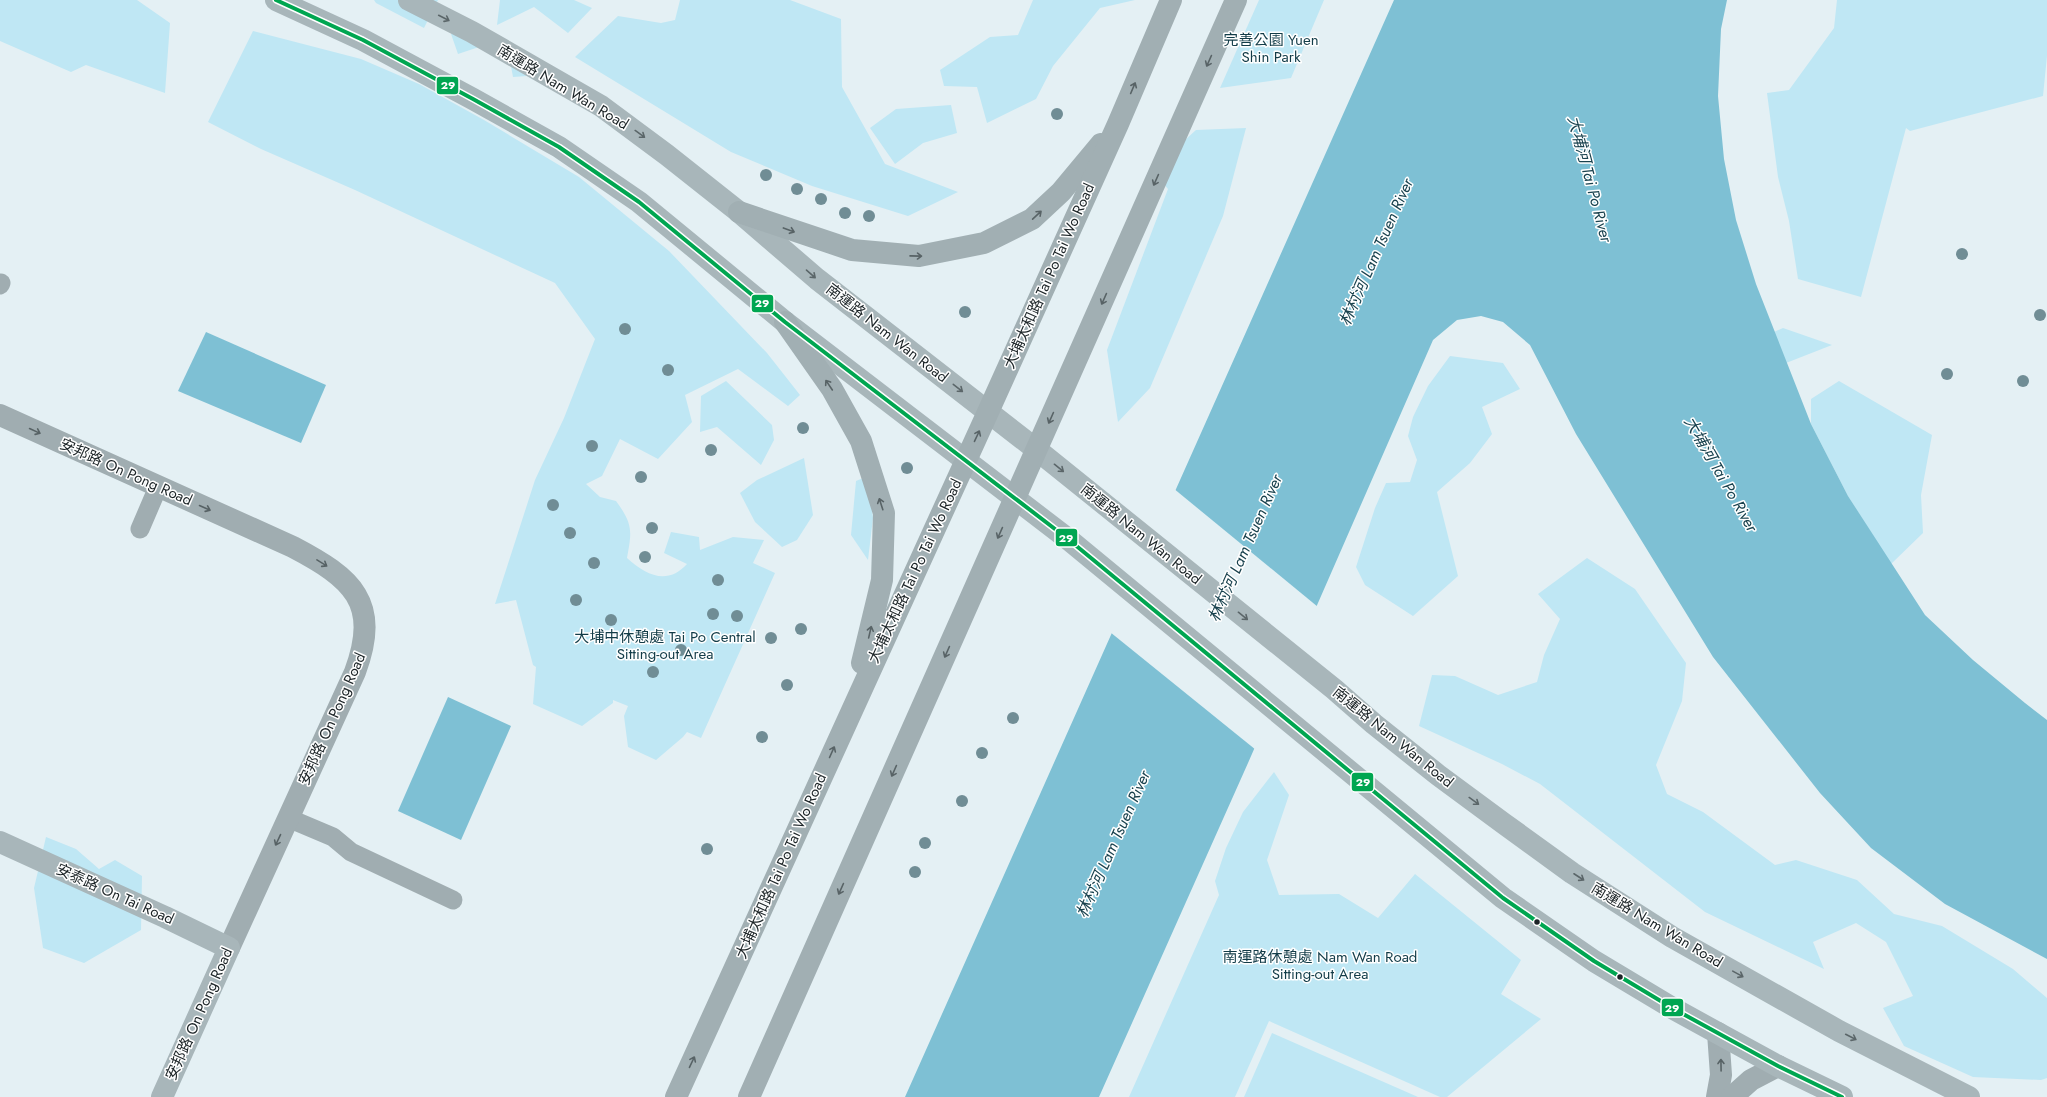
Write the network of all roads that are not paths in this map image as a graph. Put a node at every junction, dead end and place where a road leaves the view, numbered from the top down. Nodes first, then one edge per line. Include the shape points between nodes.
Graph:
1 (276, 0) edge
2 (409, 0) edge
3 (1171, 0) edge
4 (1236, 0) edge
5 (1118, 124) junction
6 (739, 212) junction
7 (785, 322) junction
8 (988, 412) junction
9 (0, 415) edge
10 (1037, 450) junction
11 (966, 460) junction
12 (158, 488) junction
13 (1015, 498) junction
14 (140, 529) dead end
15 (851, 710) junction
16 (288, 818) junction
17 (0, 842) edge
18 (453, 900) dead end
19 (228, 948) junction
20 (1718, 1033) junction
21 (1778, 1066) junction
22 (162, 1097) edge
23 (676, 1097) edge
24 (749, 1097) edge
25 (1717, 1097) edge
26 (1732, 1097) edge
27 (1842, 1097) edge
28 (1969, 1097) edge

1 - 7 main road via 363,40 559,147 639,202
2 -> 6 main road, 南運路 Nam Wan Road via 472,32 601,106
5 -> 3 main road, 大埔太和路 Tai Po Tai Wo Road
4 -> 10 main road
6 -> 5 main road via 852,250 919,256 984,243 1032,219 1061,192
5 - 8 main road, 大埔太和路 Tai Po Tai Wo Road
6 -> 8 main road, 南運路 Nam Wan Road via 817,279
7 - 11 main road
15 -> 7 main road via 882,580 884,513 861,441 832,389
8 - 10 main road, 南運路 Nam Wan Road
11 -> 8 main road, 大埔太和路 Tai Po Tai Wo Road
9 -> 12 street, 安邦路 On Pong Road
10 - 13 main road
10 -> 28 main road, 南運路 Nam Wan Road via 1334,689 1391,738 1572,873 1665,933 1840,1031
11 - 13 main road
11 - 15 main road, 大埔太和路 Tai Po Tai Wo Road
12 - 14 lane
12 -> 16 street, 安邦路 On Pong Road via 322,562 350,585 358,599 364,615 363,651
13 - 20 main road via 1503,898 1594,960
13 -> 24 main road
23 -> 15 main road, 大埔太和路 Tai Po Tai Wo Road
16 - 18 lane via 333,837 351,852
16 -> 19 street, 安邦路 On Pong Road
17 - 19 main road, 安泰路 On Tai Road
19 - 22 main road, 安邦路 On Pong Road
20 - 21 main road
25 -> 20 street via 1721,1074
21 - 26 street via 1751,1080
21 - 27 main road

